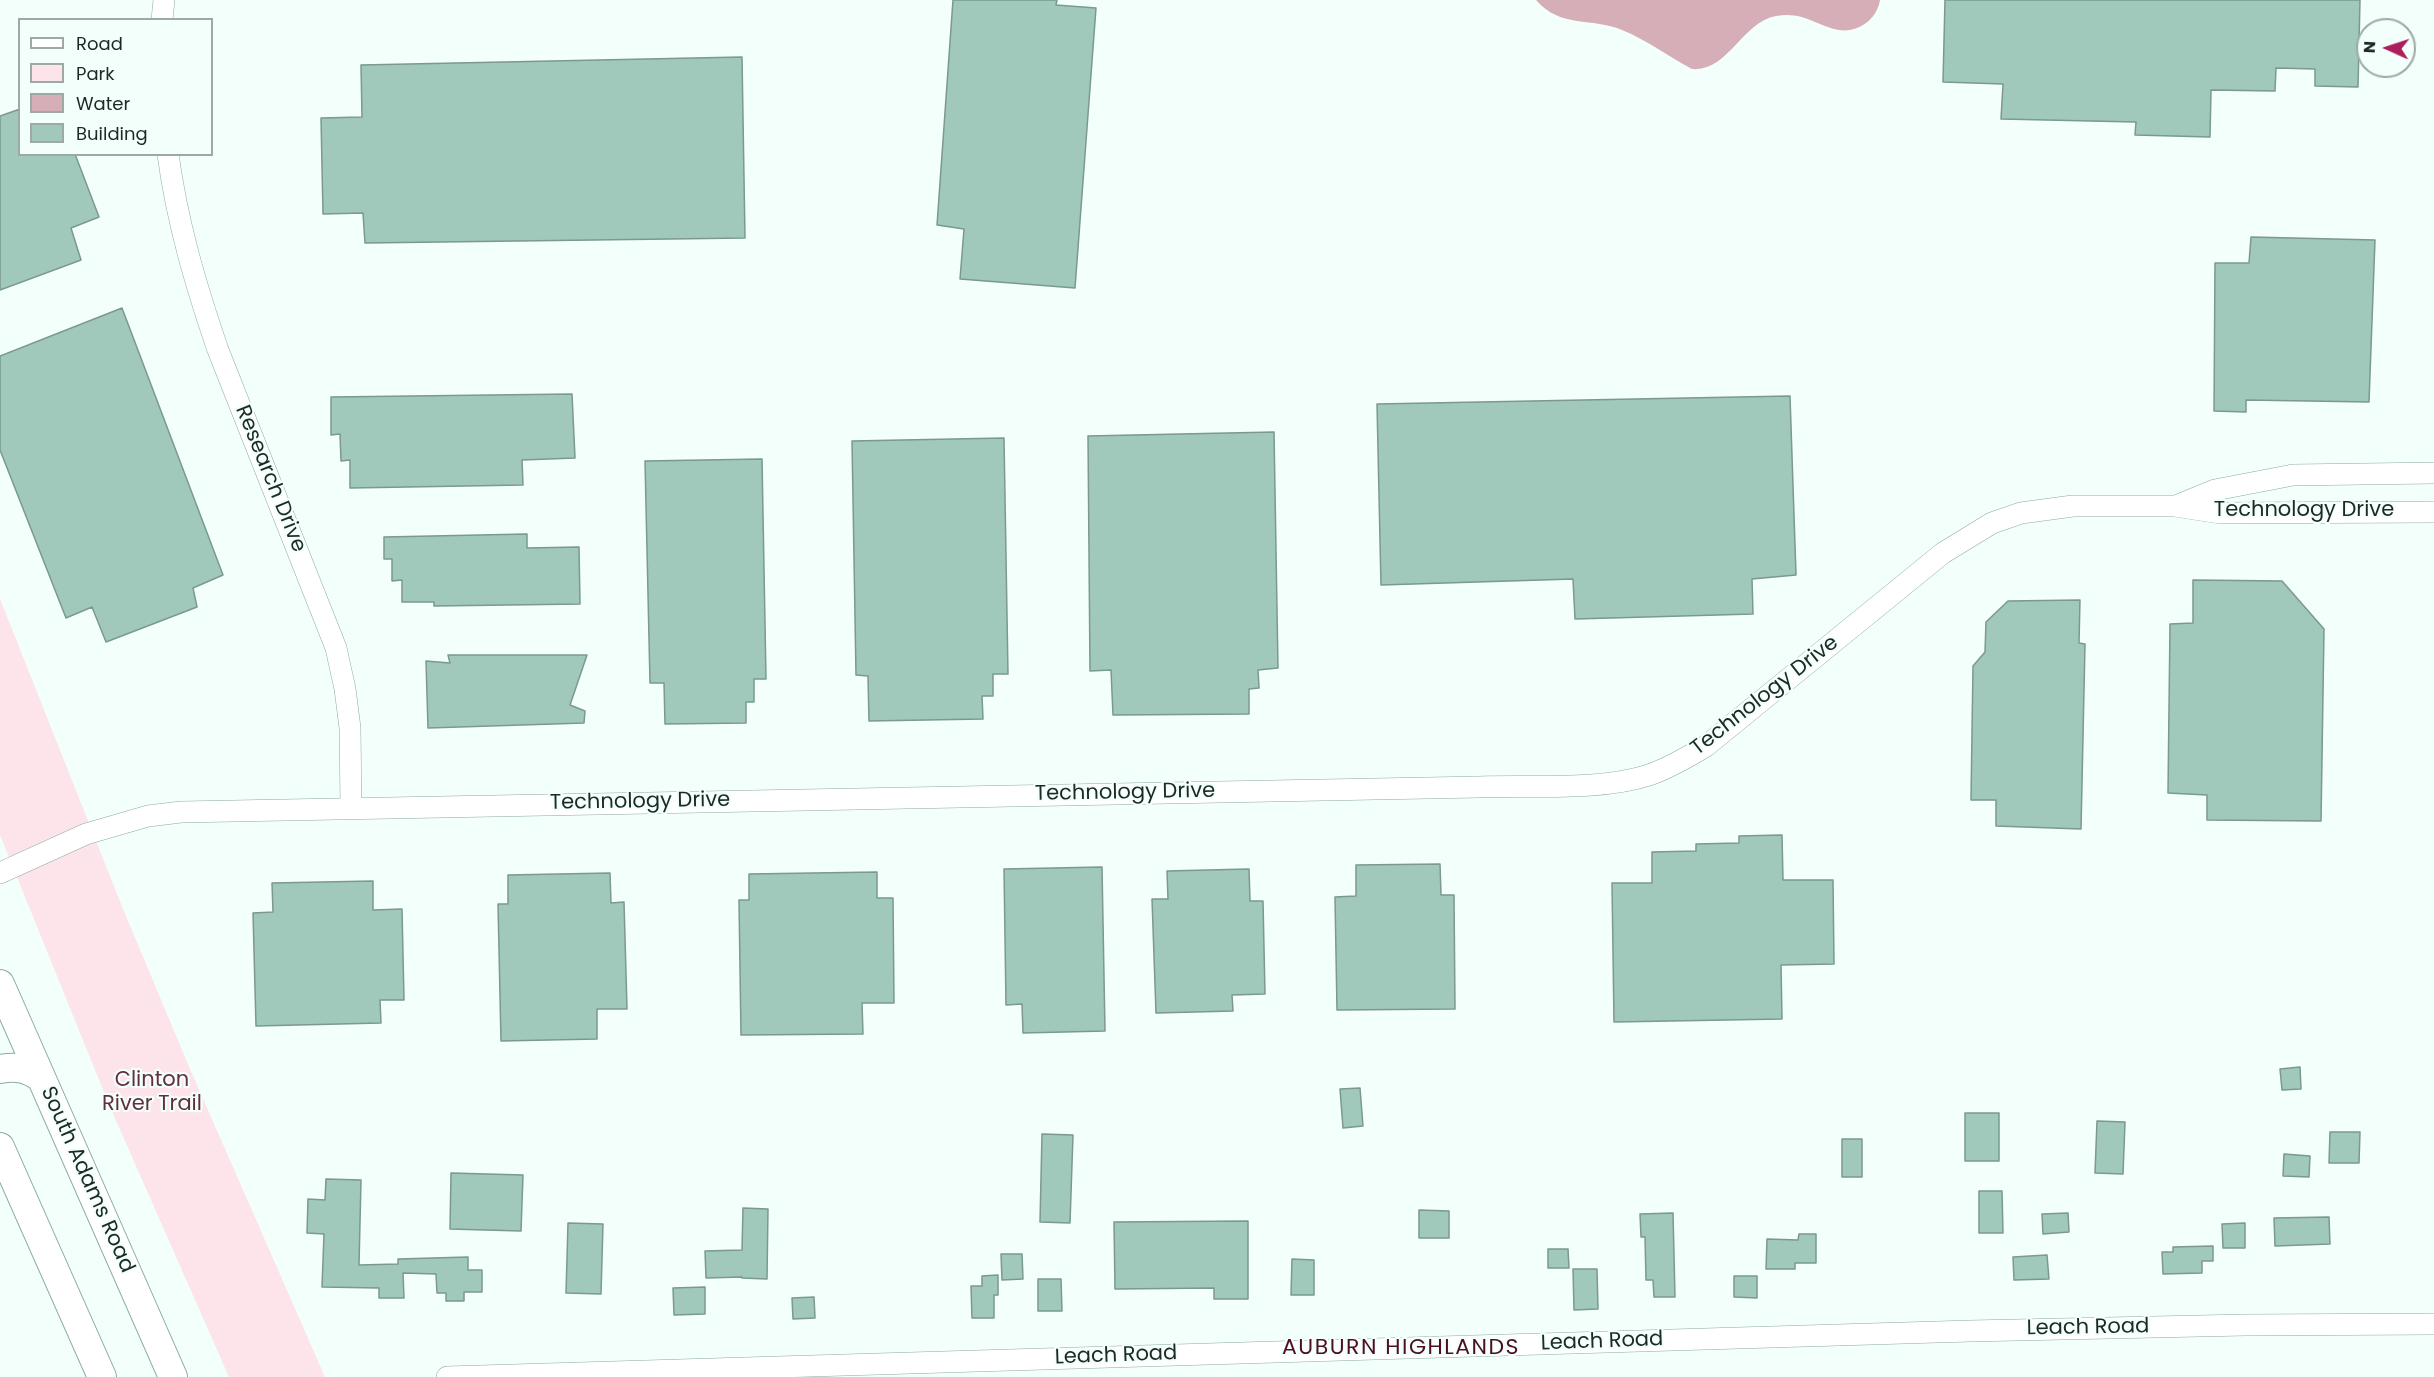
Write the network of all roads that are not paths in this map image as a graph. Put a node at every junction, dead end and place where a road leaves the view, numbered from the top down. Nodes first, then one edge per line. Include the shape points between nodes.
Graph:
1 (164, 0) edge
2 (162, 18) edge
3 (168, 156) edge
4 (2434, 473) edge
5 (2175, 506) junction
6 (2434, 512) edge
7 (351, 807) junction
8 (0, 873) edge
9 (0, 984) edge
10 (0, 1069) edge
11 (41, 1078) junction
12 (0, 1147) edge
13 (2434, 1324) edge
14 (943, 1369) edge
15 (102, 1377) edge
16 (173, 1377) edge
17 (447, 1377) edge

1 - 2 street
3 - 7 street, Research Drive via 184,239 204,310 336,648 350,728
4 - 5 street, Technology Drive via 2294,476 2215,490
5 - 6 street, Technology Drive via 2220,513
5 - 7 street, Technology Drive via 2049,508 1992,523 1943,553 1706,746 1649,775 1621,782
7 - 8 street, Technology Drive via 148,816 86,834
9 - 11 main road, South Adams Road
10 - 11 main road via 20,1067
11 - 16 main road, South Adams Road
12 - 15 main road
13 - 14 street, Leach Road via 2025,1330
14 - 17 street, Leach Road

